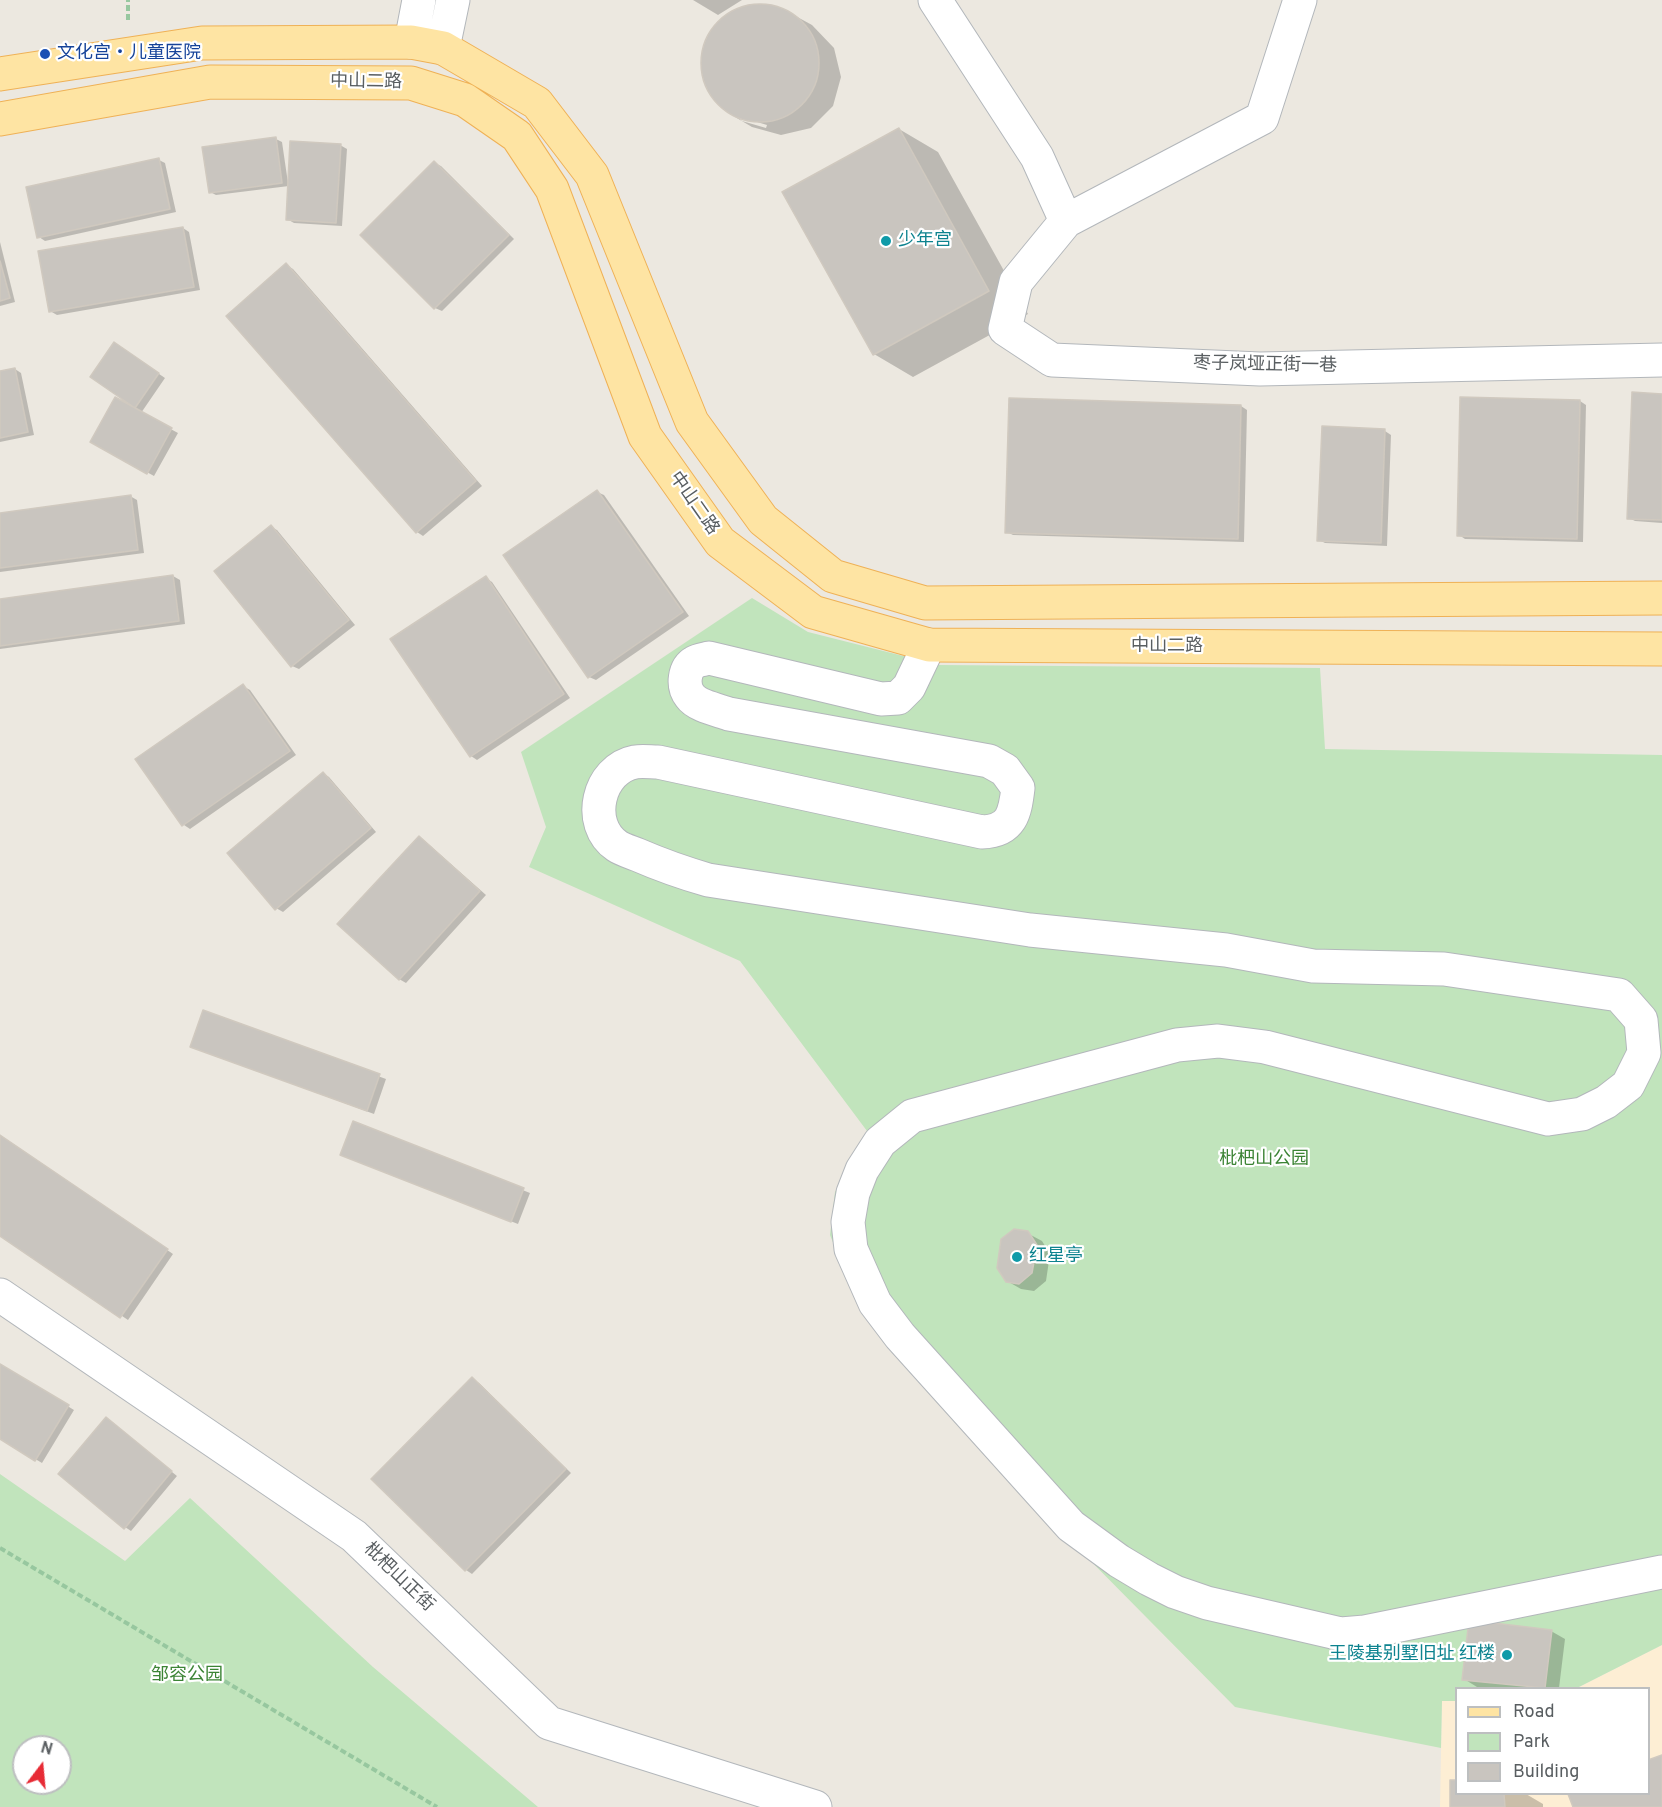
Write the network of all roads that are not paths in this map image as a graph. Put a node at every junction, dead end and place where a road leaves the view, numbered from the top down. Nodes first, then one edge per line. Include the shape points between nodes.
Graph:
1 (419, 0) edge
2 (453, 0) edge
3 (935, 0) edge
4 (1300, 0) edge
5 (411, 42) junction
6 (443, 48) junction
7 (0, 74) edge
8 (0, 118) edge
9 (1066, 221) junction
10 (1662, 360) edge
11 (1662, 598) edge
12 (929, 645) junction
13 (1662, 649) edge
14 (0, 1296) edge
15 (1662, 1572) edge
16 (815, 1807) edge

1 - 5 street
2 - 6 street
3 - 9 street via 1037,157
4 - 9 street via 1262,118
5 - 6 main road
5 - 7 main road via 202,43
6 - 11 main road via 537,104 592,176 693,422 763,520 833,576 925,603
8 - 12 main road, 中山二路 via 210,82 411,83 465,100 517,136 552,189 645,436 720,542 813,612
9 - 10 street, 枣子岚垭正街一巷 via 1016,282 1005,329 1052,360 1260,369
12 - 13 main road, 中山二路
12 - 15 street via 909,687 898,698 881,699 709,658 695,662 686,672 685,684 690,697 729,714 989,761 1005,770 1018,788 1010,822 996,832 658,762 634,762 616,771 604,785 598,816 606,835 617,846 678,872 708,880 1030,930 1226,950 1313,966 1444,969 1619,995 1641,1020 1644,1053 1628,1085 1606,1102 1582,1114 1548,1119 1265,1047 1218,1041 1177,1045 912,1116 880,1142 862,1170 848,1222 851,1249 875,1303 900,1336 1071,1526 1149,1579 1207,1603 1341,1634
14 - 16 street, 枇杷山正街 via 354,1536 549,1723

